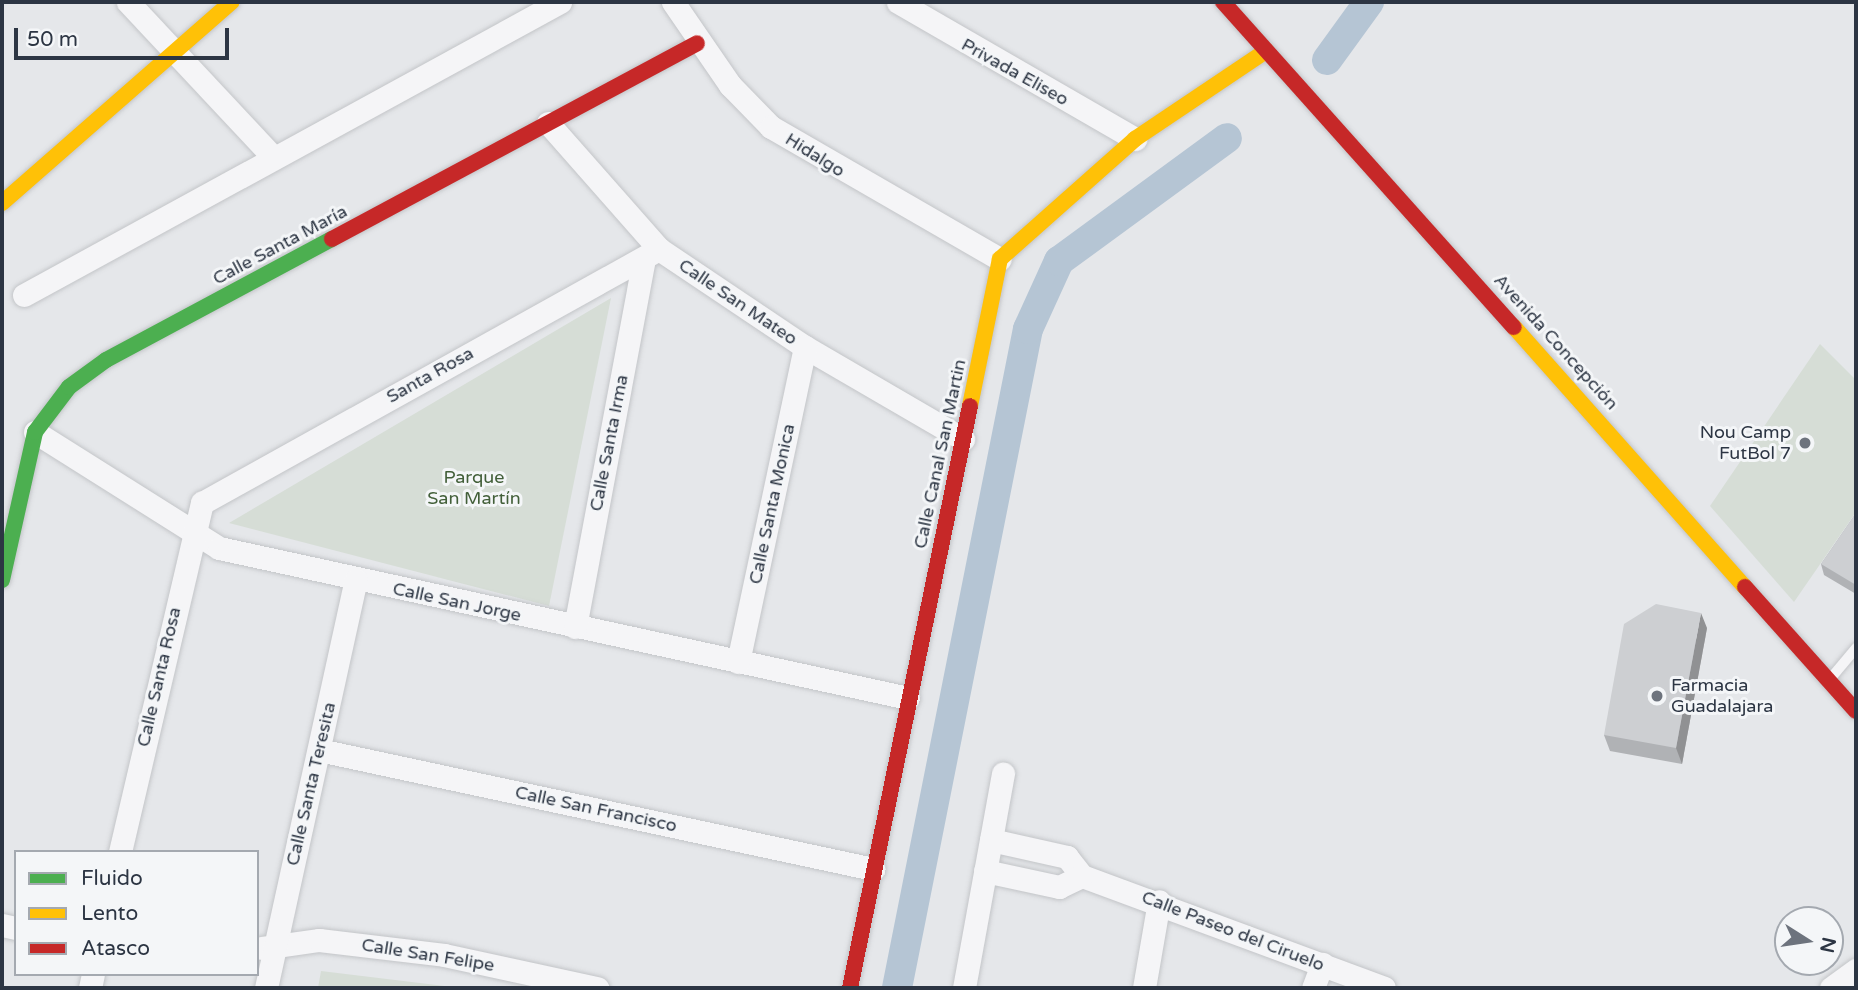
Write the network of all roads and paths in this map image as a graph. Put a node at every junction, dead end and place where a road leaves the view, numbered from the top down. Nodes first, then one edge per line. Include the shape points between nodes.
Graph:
1 (128, 2) edge
2 (232, 2) edge
3 (560, 2) edge
4 (673, 2) edge
5 (898, 2) edge
6 (1223, 2) edge
7 (697, 43) junction
8 (1266, 51) junction
9 (175, 52) junction
10 (548, 123) junction
11 (1135, 139) junction
12 (271, 155) junction
13 (2, 203) edge
14 (652, 254) junction
15 (1000, 259) junction
16 (24, 295) dead end
17 (805, 347) junction
18 (34, 432) junction
19 (963, 439) junction
20 (202, 503) joint
21 (191, 533) junction
22 (2, 580) edge
23 (356, 580) junction
24 (575, 627) junction
25 (1856, 648) edge
26 (738, 662) junction
27 (1829, 680) junction
28 (908, 698) junction
29 (1856, 711) edge
30 (319, 750) junction
31 (1003, 774) dead end
32 (991, 840) junction
33 (120, 850) edge
34 (873, 869) junction
35 (985, 871) junction
36 (1082, 876) junction
37 (1159, 901) junction
38 (266, 948) edge
39 (1322, 964) junction
40 (1856, 970) edge
41 (266, 988) edge
42 (597, 988) edge
43 (850, 988) edge
44 (964, 988) edge
45 (1144, 988) edge
46 (1313, 988) edge
47 (1384, 988) edge
48 (1831, 988) edge

1 - 9 street
2 - 9 street
3 - 12 street
4 - 7 street, Hidalgo
5 - 11 street, Privada Eliseo
6 - 8 street, Avenida Concepción
7 - 10 street, Calle Santa María
7 - 15 street, Hidalgo via 771,127
8 - 11 street
8 - 27 street, Avenida Concepción
9 - 12 street
9 - 13 street
10 - 14 street, Calle San Mateo
10 - 18 street, Calle Santa María via 106,360 62,394
11 - 15 street
12 - 16 street
14 - 17 street, Calle San Mateo
14 - 20 street, Santa Rosa
14 - 24 street, Calle Santa Irma
15 - 19 street, Calle Canal San Martin
17 - 19 street, Calle San Mateo
17 - 26 street, Calle Santa Monica
18 - 21 street, Calle San Jorge
18 - 22 street, Calle Santa María
19 - 28 street, Calle Canal San Martin
20 - 21 street, Calle Santa Rosa
21 - 23 street, Calle San Jorge via 256,559
21 - 33 street, Calle Santa Rosa
23 - 24 street, Calle San Jorge
23 - 30 street, Calle Santa Teresita
24 - 26 street, Calle San Jorge
25 - 27 lane
26 - 28 street, Calle San Jorge
27 - 29 street, Avenida Concepción
28 - 34 street, Calle Canal San Martin
30 - 34 street, Calle San Francisco
30 - 38 street, Calle Santa Teresita
31 - 32 street
32 - 35 street
32 - 36 street, Calle Paseo del Ciruelo via 1067,857
34 - 43 street, Calle Canal San Martin
35 - 36 street via 1059,887
35 - 44 street
36 - 37 street, Calle Paseo del Ciruelo
37 - 39 street, Calle Paseo del Ciruelo
37 - 45 street
38 - 41 street, Calle Santa Teresita
38 - 42 street, Calle San Felipe via 319,940 444,955
39 - 46 street
39 - 47 street, Calle Paseo del Ciruelo
40 - 48 street

